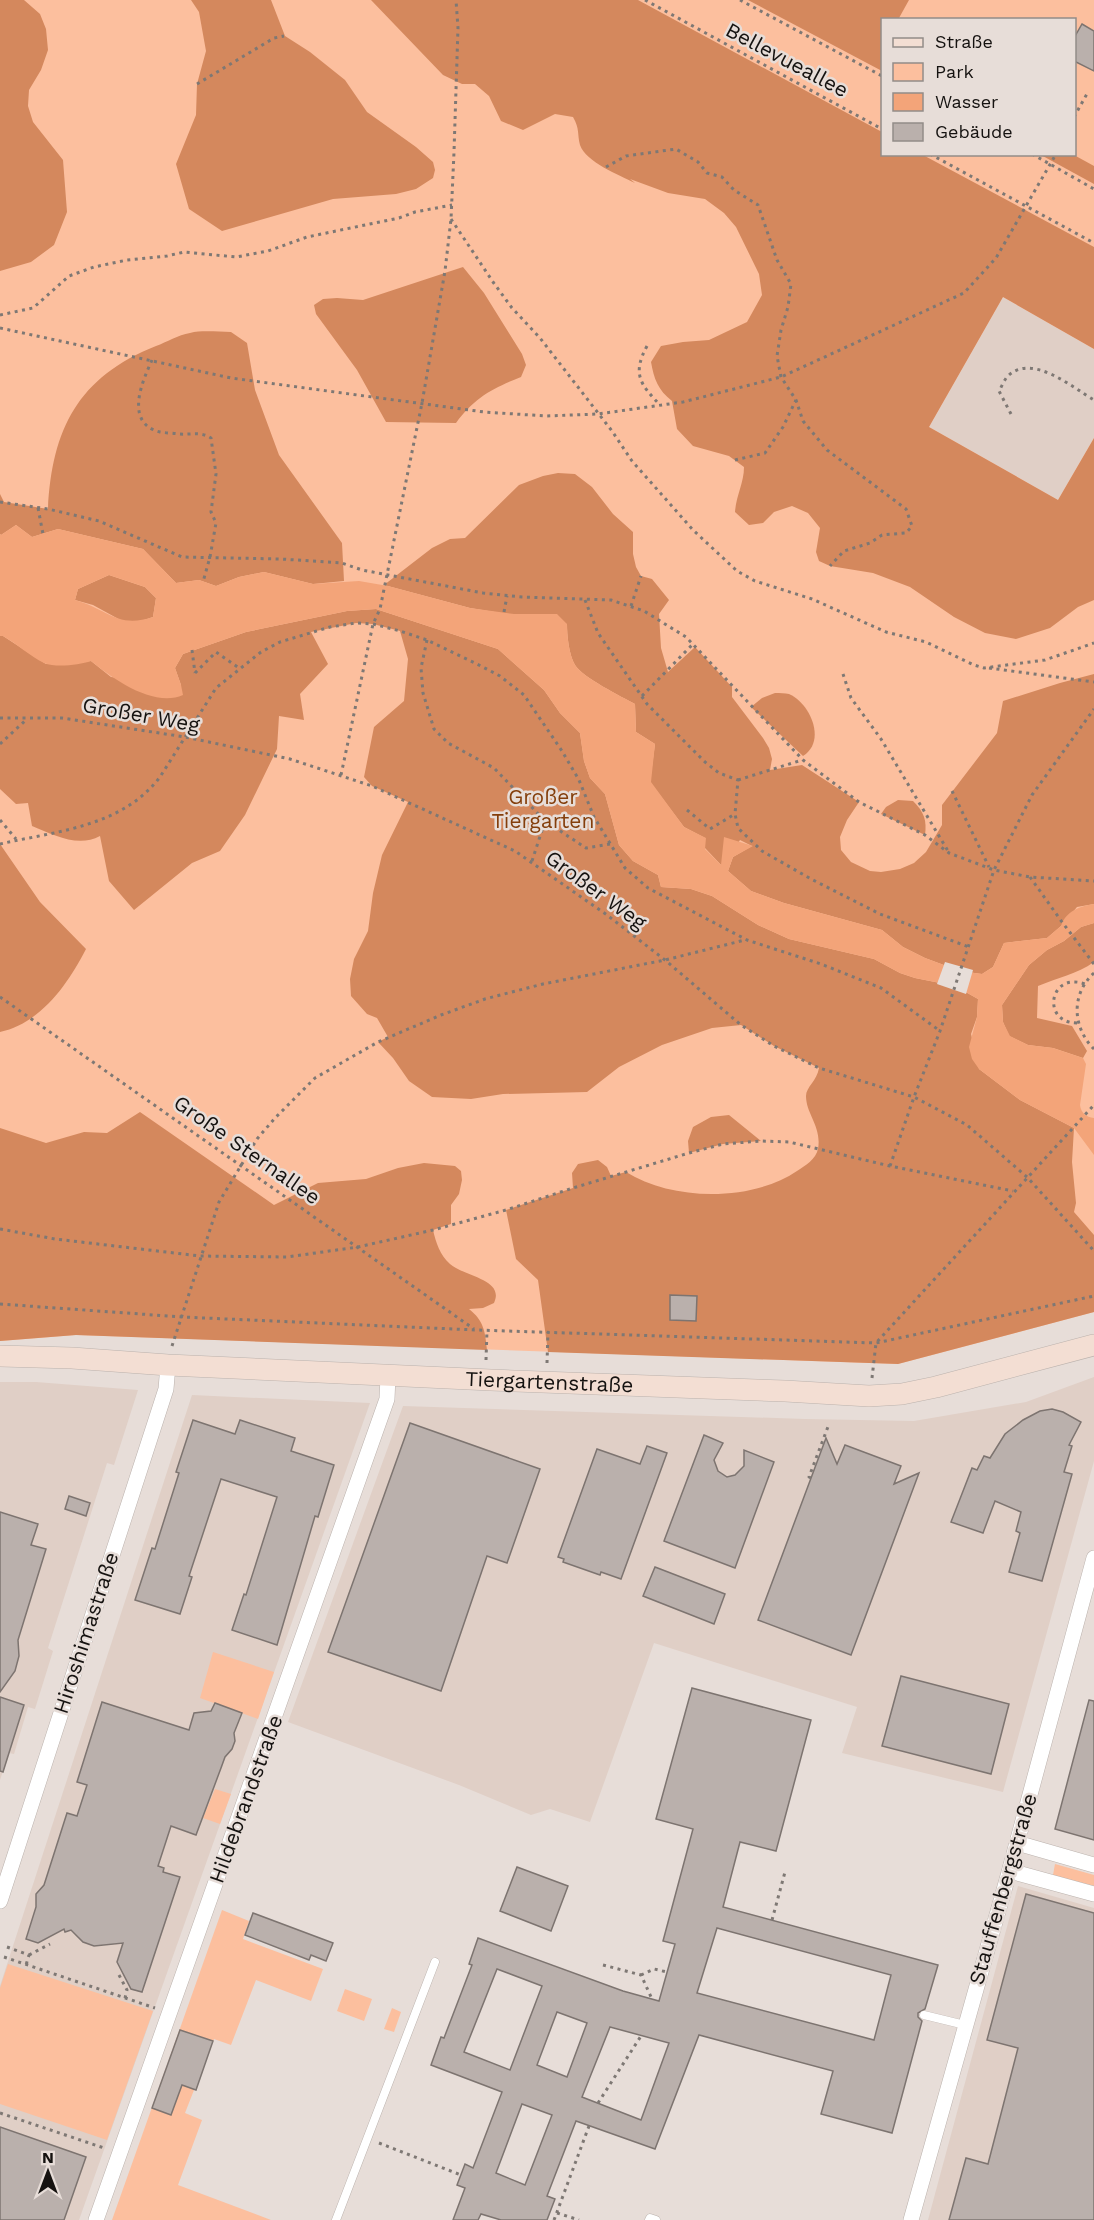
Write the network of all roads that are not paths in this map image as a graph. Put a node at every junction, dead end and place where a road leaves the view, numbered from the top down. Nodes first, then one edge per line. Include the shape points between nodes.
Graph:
1 (1094, 1345) edge
2 (0, 1356) edge
3 (169, 1359) junction
4 (388, 1376) junction
5 (1094, 1558) edge
6 (1017, 1843) junction
7 (1094, 1865) edge
8 (1010, 1871) junction
9 (1094, 1894) edge
10 (0, 1901) edge
11 (435, 1962) dead end
12 (924, 2014) dead end
13 (965, 2025) junction
14 (96, 2220) edge
15 (336, 2220) edge
16 (649, 2220) edge
17 (656, 2220) edge
18 (910, 2220) edge

1 - 4 main road, Tiergartenstraße via 936,1387 869,1396
2 - 3 main road, Tiergartenstraße
3 - 4 main road, Tiergartenstraße
3 - 10 street, Hiroshimastraße via 166,1389
4 - 14 street, Hildebrandstraße via 387,1399
5 - 6 street, Stauffenbergstraße
6 - 7 street
6 - 8 street, Stauffenbergstraße
8 - 9 street
8 - 13 street, Stauffenbergstraße
11 - 15 lane
12 - 13 lane
13 - 18 street, Stauffenbergstraße
16 - 17 lane

